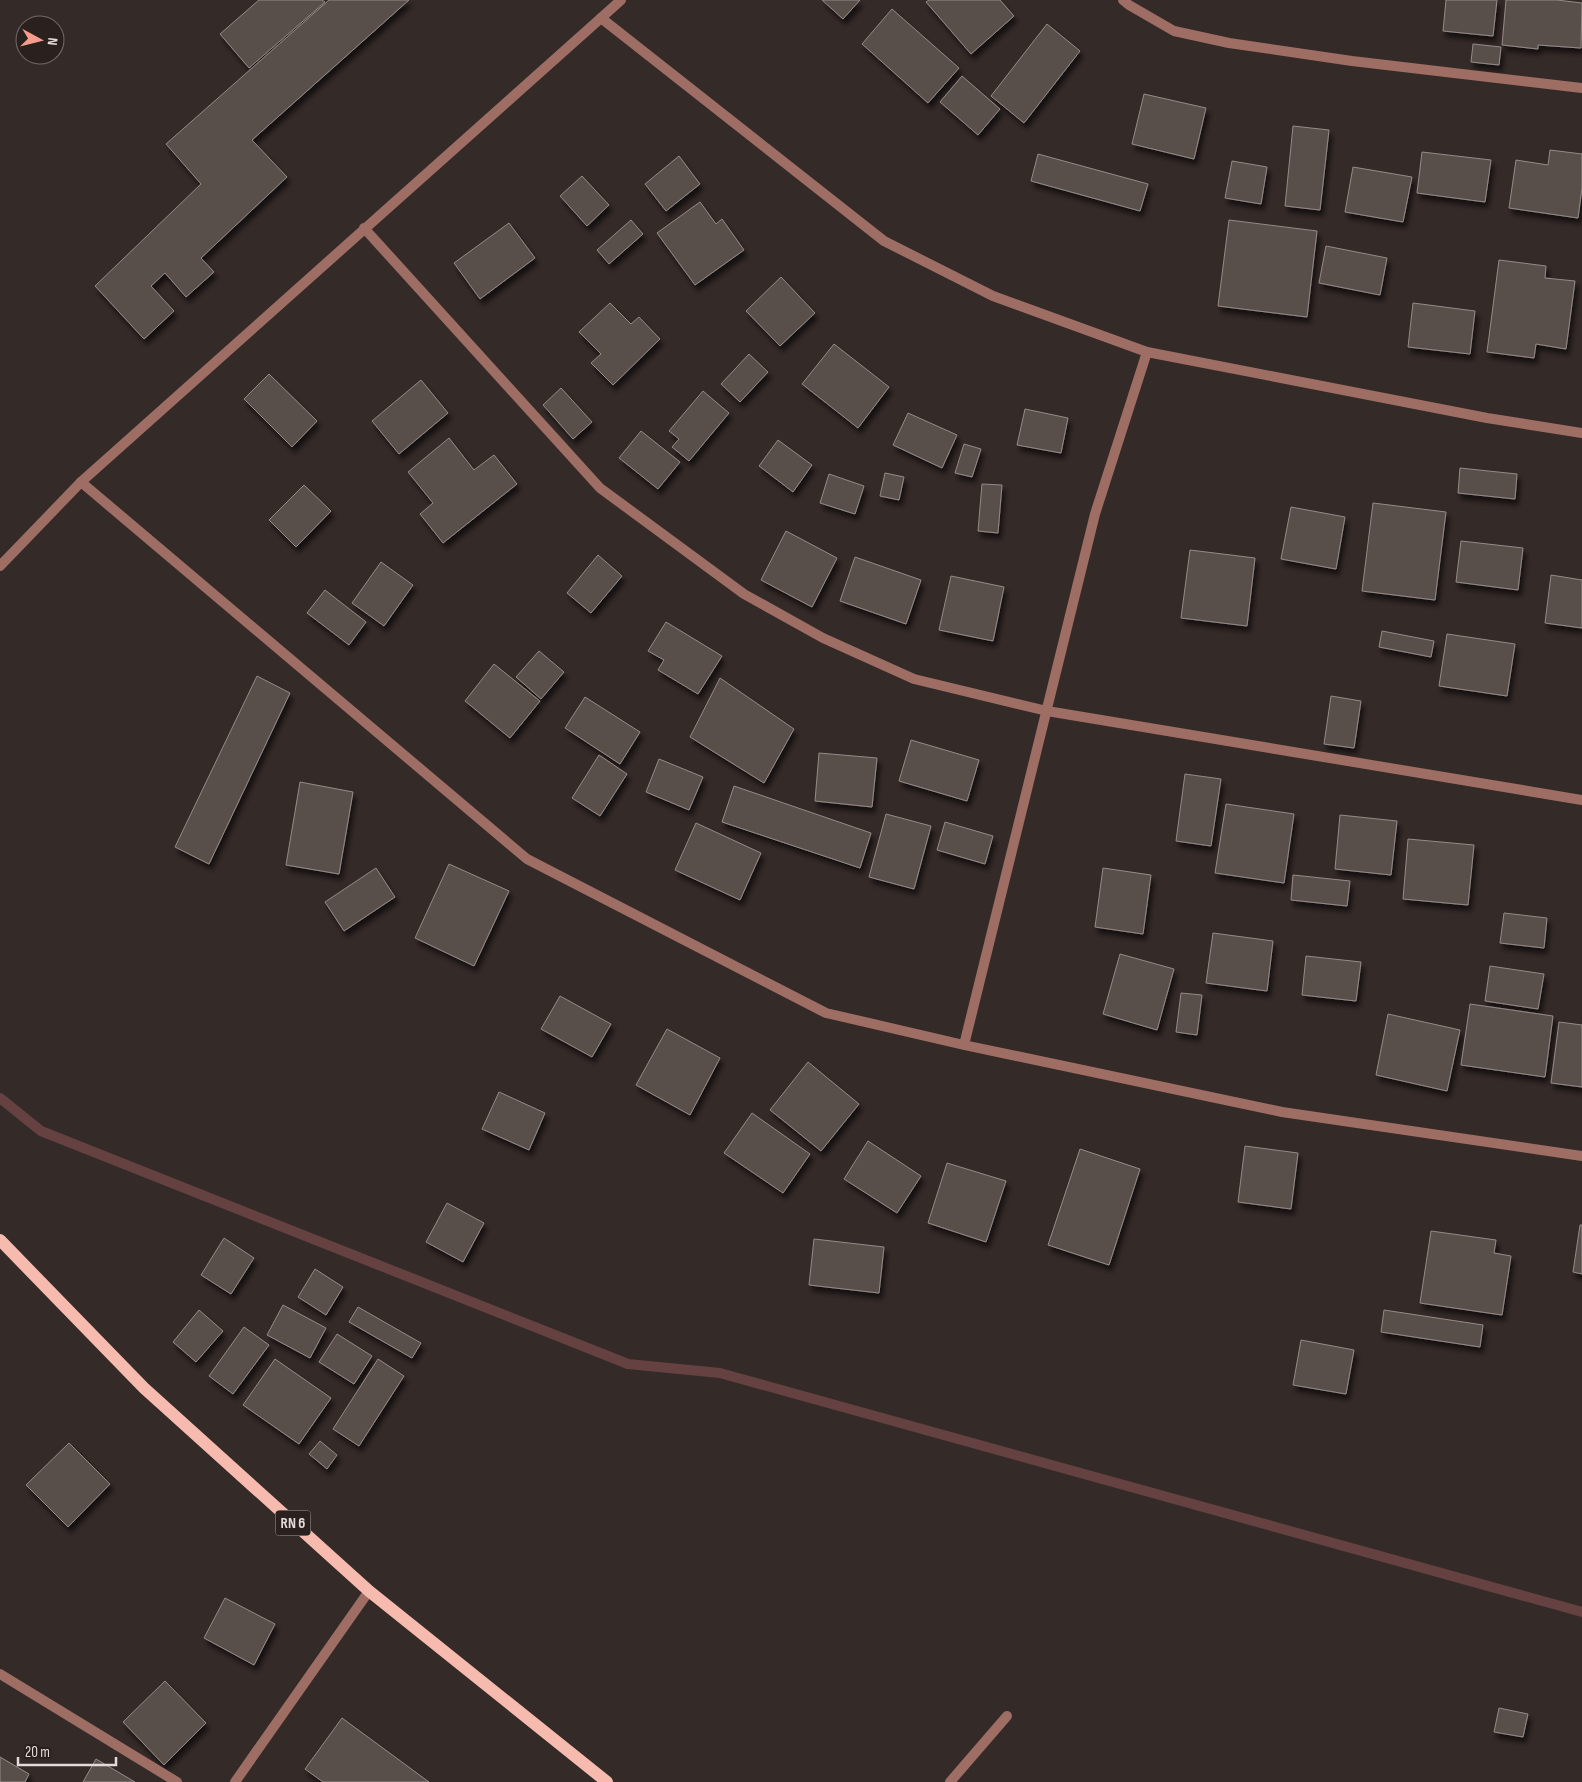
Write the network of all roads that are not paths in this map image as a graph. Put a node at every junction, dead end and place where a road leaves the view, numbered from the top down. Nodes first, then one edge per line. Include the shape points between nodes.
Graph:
1 (621, 0) edge
2 (1123, 0) edge
3 (601, 18) junction
4 (1582, 88) edge
5 (364, 228) junction
6 (1147, 352) junction
7 (1582, 433) edge
8 (81, 482) junction
9 (0, 566) edge
10 (1047, 711) junction
11 (1582, 800) edge
12 (964, 1046) junction
13 (1582, 1156) edge
14 (0, 1240) edge
15 (369, 1591) junction
16 (0, 1674) edge
17 (1007, 1716) dead end
18 (177, 1782) edge
19 (235, 1782) edge
20 (607, 1782) edge
21 (950, 1782) edge

1 - 3 street
2 - 4 street via 1174,31 1229,43
3 - 5 street
3 - 6 street via 884,241 993,296
5 - 8 street
5 - 10 street via 600,488 744,594 823,638 914,679
6 - 7 street via 1487,418
6 - 10 street via 1095,514
8 - 9 street
8 - 12 street via 527,860 826,1013
10 - 11 street
10 - 12 street
12 - 13 street via 1282,1112
14 - 15 main road, RN 6 via 144,1388
15 - 19 street
15 - 20 main road, RN 6
16 - 18 street
17 - 21 street

